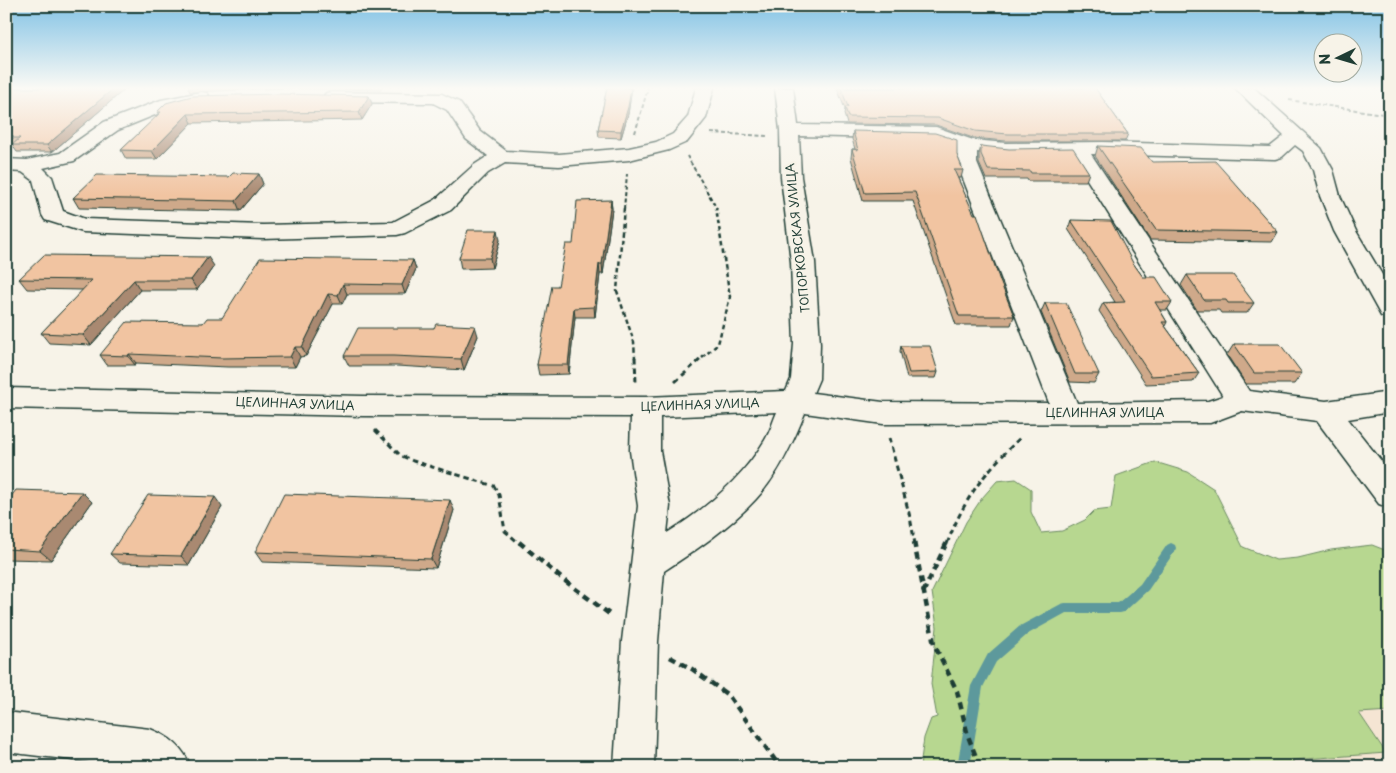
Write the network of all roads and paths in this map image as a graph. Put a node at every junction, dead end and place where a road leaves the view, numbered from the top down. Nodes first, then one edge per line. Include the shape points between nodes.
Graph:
1 (116, 124) edge
2 (465, 124) edge
3 (638, 124) edge
4 (692, 124) edge
5 (788, 124) edge
6 (1282, 124) edge
7 (789, 130) junction
8 (1295, 136) junction
9 (680, 138) junction
10 (968, 144) junction
11 (1078, 148) junction
12 (629, 154) junction
13 (500, 157) junction
14 (17, 166) edge
15 (1390, 310) edge
16 (6, 398) edge
17 (1240, 400) junction
18 (796, 401) junction
19 (1390, 402) edge
20 (363, 406) junction
21 (646, 407) junction
22 (1326, 412) junction
23 (883, 413) junction
24 (1067, 413) junction
25 (1029, 414) junction
26 (1390, 495) edge
27 (648, 563) junction
28 (923, 593) junction
29 (640, 641) junction
30 (6, 732) edge
31 (171, 767) edge
32 (634, 767) edge
33 (780, 767) edge
34 (980, 767) edge

1 - 14 street via 66,157
2 - 13 street via 473,135
3 - 12 path
4 - 9 street
5 - 7 street, ТОПОРКОВСКАЯ УЛИЦА
6 - 8 street
7 - 9 path via 774,135 708,133
7 - 10 street via 936,133
7 - 18 street, ТОПОРКОВСКАЯ УЛИЦА via 790,177 803,262 807,344 805,379
8 - 11 street via 1275,153
8 - 15 street via 1311,148 1323,170 1344,231
9 - 12 street
9 - 21 path via 718,211 730,297 718,344
10 - 11 street via 993,150
10 - 24 street via 967,163
11 - 17 street
12 - 13 street via 559,160
12 - 21 path via 617,291 634,342 635,382
13 - 14 street via 481,169 443,205 397,228 263,232 83,225 54,215 42,177
16 - 20 street, ЦЕЛИННАЯ УЛИЦА
17 - 22 street, ЦЕЛИННАЯ УЛИЦА
17 - 24 street, ЦЕЛИННАЯ УЛИЦА via 1210,412
18 - 21 street, ЦЕЛИННАЯ УЛИЦА
18 - 23 street, ЦЕЛИННАЯ УЛИЦА
18 - 27 street, ТОПОРКОВСКАЯ УЛИЦА via 776,446 745,490 695,533
19 - 22 street, ЦЕЛИННАЯ УЛИЦА
20 - 21 street, ЦЕЛИННАЯ УЛИЦА
20 - 29 path via 367,423 400,455 494,486 500,495 504,531
21 - 27 street via 645,451 654,506
22 - 26 street
23 - 25 street, ЦЕЛИННАЯ УЛИЦА
23 - 28 path via 910,517
24 - 25 street, ЦЕЛИННАЯ УЛИЦА
25 - 28 path via 1027,426 1018,442 990,468 956,519
27 - 29 street
28 - 34 path via 934,644 957,691 968,736
29 - 32 street
29 - 33 path via 692,669 728,695
30 - 31 street via 150,749

